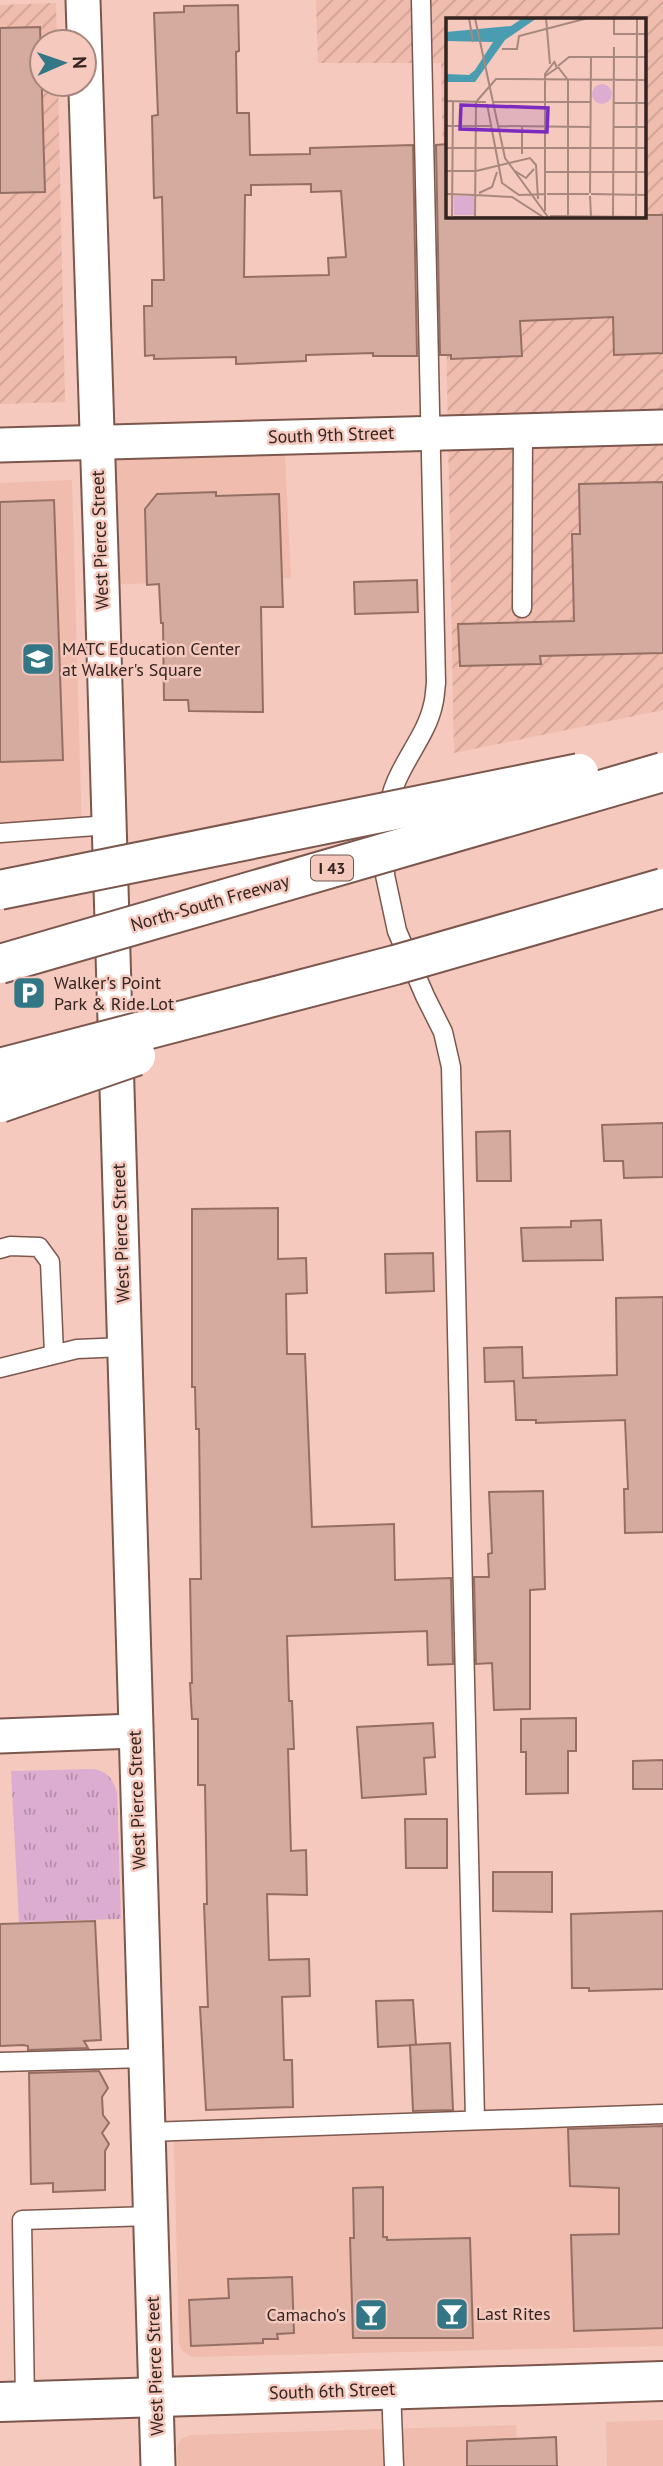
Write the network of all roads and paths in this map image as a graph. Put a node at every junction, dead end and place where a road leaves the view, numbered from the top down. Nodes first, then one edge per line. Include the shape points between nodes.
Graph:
1 (83, 0) edge
2 (421, 0) edge
3 (663, 427) edge
4 (523, 430) junction
5 (430, 432) junction
6 (97, 441) junction
7 (0, 445) edge
8 (522, 608) dead end
9 (663, 756) edge
10 (663, 772) edge
11 (109, 825) junction
12 (0, 833) edge
13 (663, 888) edge
14 (0, 890) edge
15 (0, 964) edge
16 (395, 965) junction
17 (0, 1068) edge
18 (0, 1103) edge
19 (0, 1249) edge
20 (124, 1347) junction
21 (54, 1353) junction
22 (0, 1368) edge
23 (135, 1731) junction
24 (0, 1736) edge
25 (146, 2058) junction
26 (0, 2062) edge
27 (663, 2114) edge
28 (475, 2120) junction
29 (148, 2132) junction
30 (151, 2216) junction
31 (663, 2381) edge
32 (391, 2389) junction
33 (156, 2397) junction
34 (13, 2401) edge
35 (158, 2466) edge
36 (394, 2466) edge

1 - 6 street, West Pierce Street
2 - 5 lane
3 - 4 street, South 9th Street
4 - 5 street, South 9th Street
4 - 8 lane
5 - 6 street, South 9th Street
5 - 28 lane via 436,683 433,707 389,802 385,875 397,931 443,1032 451,1067
6 - 7 street, South 9th Street
6 - 11 street, West Pierce Street
9 - 14 main road, bridge
10 - 15 main road, North-South Freeway / I 43, bridge
11 - 12 lane
11 - 20 street, West Pierce Street
13 - 16 main road, bridge
16 - 17 main road, bridge
16 - 18 main road, bridge
19 - 21 lane via 39,1247 50,1262
20 - 21 lane
20 - 23 street, West Pierce Street
21 - 22 lane
23 - 24 street
23 - 25 street, West Pierce Street
25 - 26 lane
25 - 29 street, West Pierce Street
27 - 28 lane
28 - 29 lane
29 - 30 street, West Pierce Street
30 - 33 street, West Pierce Street
30 - 34 lane via 22,2220
31 - 32 main road, South 6th Street
32 - 33 main road, South 6th Street
32 - 36 lane
33 - 34 main road, South 6th Street
33 - 35 street, West Pierce Street

